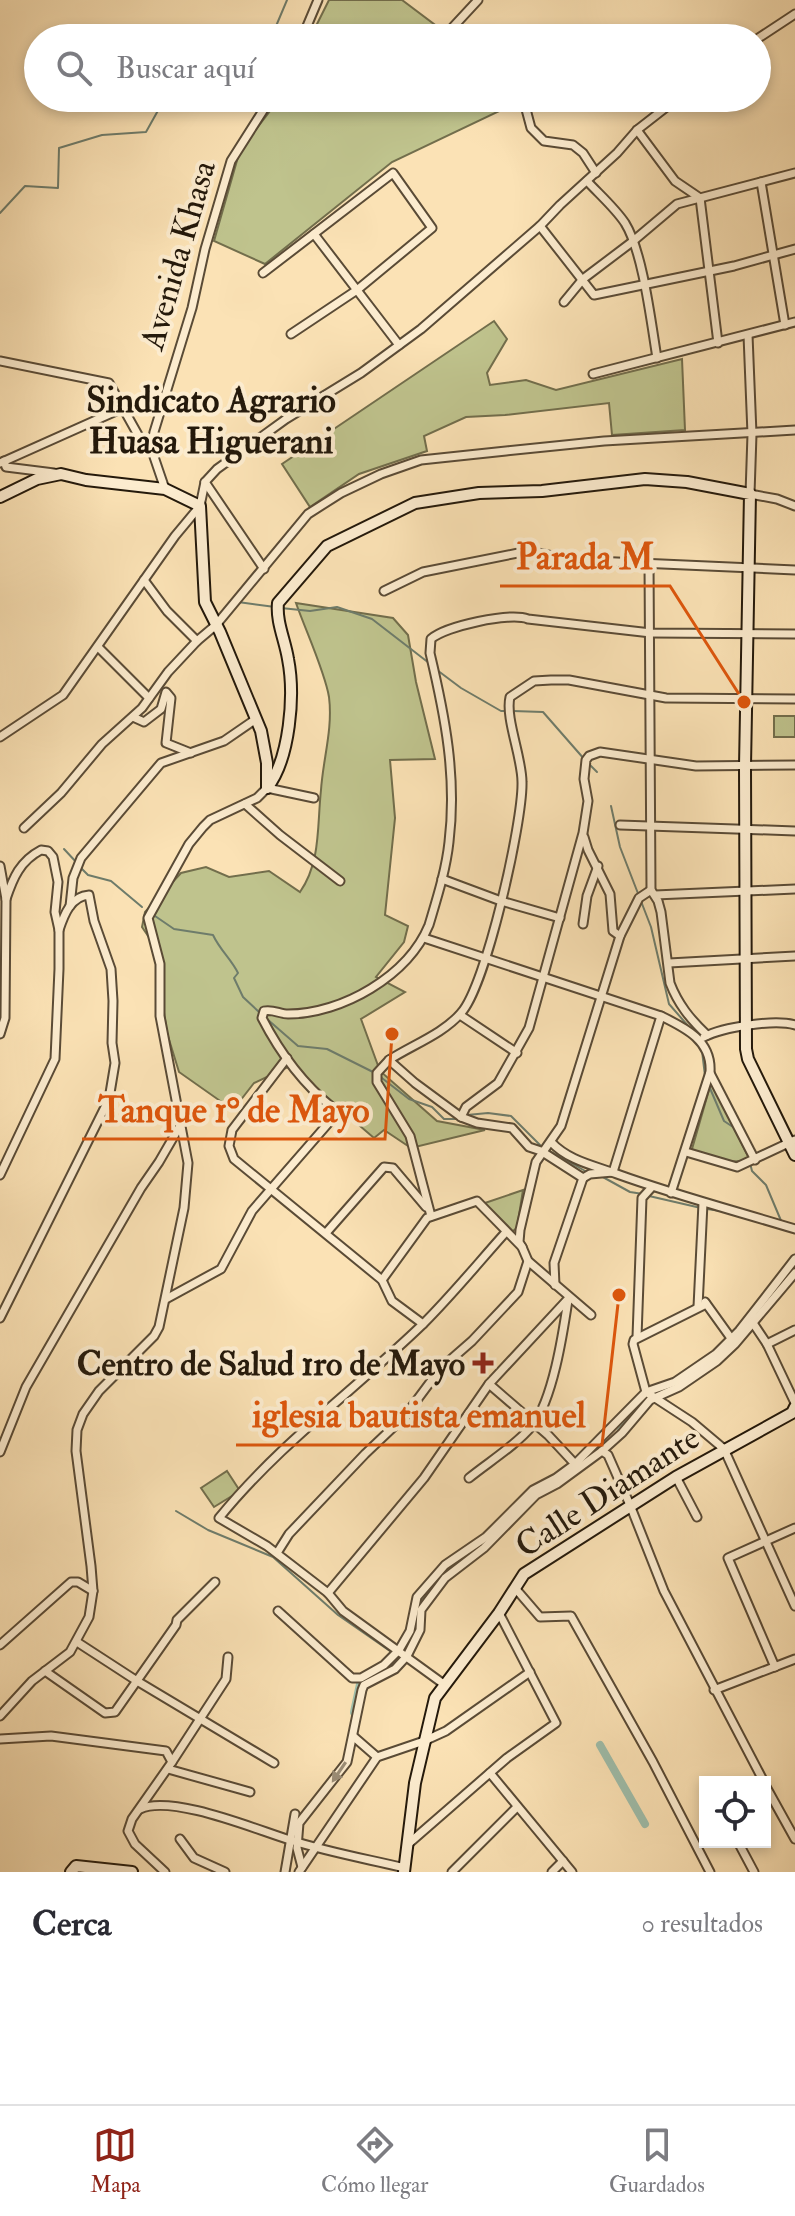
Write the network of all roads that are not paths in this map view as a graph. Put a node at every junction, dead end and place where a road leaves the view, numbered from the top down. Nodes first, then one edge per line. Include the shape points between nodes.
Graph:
1 (318, 0) edge
2 (478, 0) edge
3 (795, 14) edge
4 (308, 24) edge
5 (456, 24) edge
6 (771, 30) edge
7 (262, 112) edge
8 (527, 112) edge
9 (660, 112) edge
10 (637, 130) junction
11 (596, 173) junction
12 (795, 173) edge
13 (587, 181) junction
14 (761, 182) junction
15 (700, 198) junction
16 (540, 226) junction
17 (314, 234) junction
18 (632, 242) junction
19 (795, 249) edge
20 (772, 253) junction
21 (708, 270) junction
22 (263, 273) dead end
23 (583, 279) junction
24 (644, 284) junction
25 (357, 290) junction
26 (564, 302) dead end
27 (795, 322) edge
28 (785, 325) junction
29 (291, 334) dead end
30 (748, 335) junction
31 (718, 343) junction
32 (399, 345) junction
33 (657, 358) junction
34 (0, 361) edge
35 (593, 374) dead end
36 (123, 408) junction
37 (795, 430) edge
38 (752, 434) junction
39 (151, 448) junction
40 (2, 462) edge
41 (61, 474) junction
42 (205, 482) junction
43 (165, 489) junction
44 (750, 494) junction
45 (0, 497) edge
46 (200, 506) junction
47 (795, 506) edge
48 (649, 562) junction
49 (747, 568) junction
50 (264, 569) junction
51 (795, 570) edge
52 (144, 580) junction
53 (384, 591) dead end
54 (216, 625) junction
55 (651, 633) junction
56 (746, 634) junction
57 (795, 634) edge
58 (197, 641) junction
59 (98, 647) junction
60 (649, 696) junction
61 (149, 698) junction
62 (795, 699) edge
63 (746, 700) junction
64 (133, 717) junction
65 (256, 719) junction
66 (0, 737) edge
67 (191, 753) junction
68 (651, 761) junction
69 (795, 765) edge
70 (745, 766) junction
71 (267, 788) junction
72 (314, 798) dead end
73 (245, 804) junction
74 (620, 825) dead end
75 (651, 826) junction
76 (24, 828) dead end
77 (744, 830) junction
78 (795, 831) edge
79 (583, 833) junction
80 (0, 866) edge
81 (598, 866) junction
82 (442, 879) junction
83 (340, 881) dead end
84 (795, 889) edge
85 (653, 892) junction
86 (745, 892) junction
87 (6, 899) junction
88 (501, 901) junction
89 (70, 906) junction
90 (560, 918) junction
91 (583, 924) dead end
92 (59, 930) junction
93 (620, 936) junction
94 (424, 938) junction
95 (795, 956) edge
96 (486, 958) junction
97 (747, 960) junction
98 (669, 963) junction
99 (544, 978) junction
100 (601, 996) junction
101 (460, 1015) junction
102 (661, 1016) junction
103 (795, 1025) edge
104 (745, 1027) junction
105 (0, 1034) edge
106 (703, 1038) junction
107 (517, 1053) junction
108 (287, 1058) junction
109 (389, 1060) junction
110 (710, 1072) junction
111 (461, 1117) junction
112 (181, 1124) junction
113 (792, 1141) edge
114 (551, 1142) junction
115 (541, 1151) junction
116 (686, 1152) junction
117 (795, 1155) edge
118 (755, 1160) junction
119 (613, 1172) junction
120 (0, 1175) edge
121 (583, 1178) junction
122 (652, 1187) junction
123 (271, 1189) junction
124 (671, 1193) junction
125 (703, 1203) junction
126 (431, 1216) junction
127 (795, 1229) edge
128 (506, 1232) junction
129 (326, 1233) junction
130 (522, 1247) junction
131 (795, 1259) edge
132 (528, 1261) junction
133 (795, 1273) edge
134 (382, 1280) junction
135 (555, 1285) junction
136 (569, 1298) junction
137 (166, 1299) junction
138 (702, 1305) junction
139 (591, 1315) dead end
140 (0, 1318) edge
141 (753, 1323) junction
142 (423, 1324) junction
143 (795, 1330) edge
144 (637, 1337) junction
145 (733, 1341) junction
146 (767, 1344) junction
147 (489, 1384) junction
148 (646, 1392) junction
149 (654, 1398) junction
150 (795, 1405) edge
151 (534, 1423) junction
152 (724, 1449) junction
153 (602, 1451) junction
154 (0, 1452) edge
155 (575, 1464) junction
156 (676, 1477) junction
157 (469, 1478) dead end
158 (630, 1505) junction
159 (697, 1517) dead end
160 (795, 1528) edge
161 (764, 1540) junction
162 (277, 1553) junction
163 (215, 1582) dead end
164 (515, 1588) junction
165 (93, 1591) junction
166 (328, 1593) junction
167 (795, 1606) edge
168 (278, 1611) dead end
169 (499, 1613) junction
170 (77, 1642) junction
171 (0, 1645) edge
172 (399, 1650) junction
173 (407, 1656) junction
174 (228, 1657) dead end
175 (795, 1659) edge
176 (775, 1667) junction
177 (45, 1671) junction
178 (530, 1672) junction
179 (137, 1681) junction
180 (445, 1685) junction
181 (714, 1690) junction
182 (0, 1716) edge
183 (200, 1720) junction
184 (354, 1737) junction
185 (0, 1739) edge
186 (424, 1741) junction
187 (377, 1757) junction
188 (274, 1763) dead end
189 (170, 1766) junction
190 (490, 1773) junction
191 (760, 1776) edge
192 (250, 1792) dead end
193 (771, 1796) edge
194 (517, 1807) junction
195 (137, 1811) junction
196 (295, 1814) dead end
197 (180, 1839) dead end
198 (795, 1839) edge
199 (294, 1841) junction
200 (407, 1845) junction
201 (314, 1847) junction
202 (741, 1848) edge
203 (563, 1861) junction
204 (300, 1870) edge
205 (405, 1870) edge
206 (71, 1872) edge
207 (132, 1872) edge
208 (165, 1872) edge
209 (225, 1872) edge
210 (285, 1872) edge
211 (452, 1872) edge
212 (552, 1872) edge
213 (572, 1872) edge
214 (710, 1872) edge
215 (754, 1872) edge

1 - 4 street
2 - 5 street
3 - 6 street
7 - 39 street, Avenida Khasa via 231,161
8 - 11 street via 531,128 544,141 573,145
9 - 10 street
10 - 11 street
10 - 15 street via 675,181
11 - 13 street
12 - 14 street
13 - 16 street
13 - 18 street via 620,216
14 - 15 street
14 - 20 street
15 - 18 street via 677,204
15 - 21 street
16 - 23 street
16 - 32 street
17 - 22 street
17 - 25 street
17 - 25 street via 393,173 432,228
18 - 23 street
18 - 24 street
19 - 20 street
20 - 21 street
20 - 28 street
21 - 24 street
21 - 31 street
23 - 24 street via 594,295
23 - 26 street
24 - 33 street
25 - 29 street
25 - 32 street
27 - 28 street
28 - 30 street
30 - 31 street
30 - 38 street
31 - 33 street
32 - 42 street via 286,419
33 - 35 street
34 - 36 street via 109,383
36 - 39 street
36 - 40 street
37 - 38 street
38 - 44 street
38 - 50 street via 604,441 421,460 341,493 308,514
39 - 43 street
40 - 41 street via 6,467
41 - 43 street
41 - 45 street
42 - 46 street
42 - 50 street
43 - 46 street
44 - 47 street
44 - 49 street
44 - 71 street via 663,479 479,493 415,503 327,546 278,603 290,698 282,762
46 - 52 street
46 - 54 street via 205,602
48 - 49 street
48 - 53 street via 572,560 528,551 423,572
48 - 55 street
49 - 51 street
49 - 56 street
50 - 54 street
52 - 58 street
52 - 59 street
54 - 58 street
54 - 65 street
55 - 56 street
55 - 60 street
55 - 82 street via 518,615 435,635 429,646 450,748 451,817
56 - 57 street
56 - 63 street
58 - 61 street
59 - 61 street
59 - 66 street via 63,695
60 - 63 street
60 - 68 street
60 - 88 street via 551,680 534,681 510,697 522,785
61 - 64 street
62 - 63 street
63 - 70 street
64 - 67 street via 144,722 161,709 166,692 171,698 166,743
64 - 76 street
65 - 67 street via 224,741
65 - 71 street via 265,747
67 - 89 street via 161,763 81,858
68 - 70 street
68 - 75 street
68 - 79 street via 600,752 589,756
69 - 70 street
70 - 77 street
71 - 72 street
71 - 73 street
73 - 83 street
73 - 112 street via 203,827 148,918 160,964 159,1007
74 - 75 street
75 - 77 street
75 - 85 street
77 - 78 street
77 - 86 street
79 - 81 street
79 - 90 street
80 - 87 street
81 - 91 street
81 - 93 street via 610,894 613,931
82 - 88 street
82 - 94 street
84 - 86 street
85 - 86 street
85 - 93 street via 639,898
85 - 98 street
86 - 97 street
87 - 92 street via 17,871 41,850 48,851 56,866
87 - 105 street via 5,1018
88 - 90 street
88 - 96 street
89 - 92 street
89 - 140 street via 89,895 111,969 115,1073 109,1099
90 - 99 street
92 - 120 street via 55,1059
93 - 100 street
94 - 96 street
94 - 108 street via 403,962 348,1002 287,1014 264,1011 262,1018
95 - 97 street
96 - 99 street
96 - 101 street
97 - 98 street
97 - 104 street
98 - 106 street via 677,1000
99 - 100 street
99 - 107 street
100 - 102 street
100 - 114 street via 561,1126
101 - 107 street
101 - 109 street
102 - 106 street
102 - 119 street
103 - 104 street
104 - 106 street
104 - 113 street via 748,1059
106 - 110 street
107 - 111 street via 498,1083
108 - 123 street via 232,1130 229,1146 234,1159
108 - 123 street via 334,1113
109 - 111 street
109 - 126 street via 377,1073 377,1082 410,1136
110 - 116 street
110 - 118 street
111 - 115 street via 512,1128 529,1147
112 - 137 street via 188,1178
112 - 154 street via 26,1387
113 - 117 street
113 - 118 street
114 - 115 street
114 - 119 street via 567,1155
115 - 121 street
115 - 130 street via 520,1230
116 - 118 street via 737,1167
116 - 124 street
119 - 121 street
119 - 122 street
121 - 135 street via 554,1263
122 - 124 street
122 - 144 street via 642,1198
123 - 129 street
123 - 137 street via 252,1211 221,1269
124 - 125 street
125 - 127 street
125 - 138 street
126 - 128 street via 477,1201
126 - 129 street via 393,1168 384,1167
126 - 134 street
128 - 130 street
128 - 142 street
129 - 134 street
130 - 132 street
131 - 145 street
132 - 135 street
132 - 162 street via 518,1292 440,1369 405,1416 289,1534
133 - 141 street
134 - 142 street via 392,1301
135 - 136 street
136 - 139 street
136 - 147 street
136 - 151 street via 547,1399
137 - 165 street via 154,1336 99,1391 79,1421 76,1451
138 - 144 street
138 - 145 street
141 - 145 street
141 - 146 street
142 - 162 street via 300,1432 219,1516
143 - 146 street
144 - 148 street via 633,1344
145 - 148 street via 688,1375
145 - 149 street via 717,1361
146 - 150 street
147 - 151 street
147 - 166 street via 424,1478
148 - 149 street
148 - 155 street
149 - 152 street
149 - 153 street
150 - 152 street, Calle Diamante via 792,1413
151 - 155 street
151 - 157 street
152 - 156 street, Calle Diamante
152 - 161 street
153 - 158 street
153 - 173 street via 536,1495 484,1548 445,1578 421,1610 420,1630
155 - 172 street via 533,1490 486,1537 445,1565 417,1597 410,1631
156 - 158 street, Calle Diamante
156 - 159 street
158 - 164 street, Calle Diamante via 524,1574
158 - 181 street via 664,1591
160 - 161 street
161 - 167 street
161 - 176 street via 728,1558
162 - 166 street
163 - 179 street via 177,1620
164 - 169 street, Calle Diamante
164 - 214 street via 540,1617 571,1616
165 - 170 street
165 - 171 street via 71,1582
166 - 172 street via 343,1611
168 - 172 street via 352,1678 384,1665
169 - 178 street
169 - 180 street, Calle Diamante
170 - 177 street
170 - 179 street
172 - 173 street
173 - 180 street
173 - 184 street via 395,1669 364,1685
174 - 183 street via 226,1679
175 - 176 street
176 - 181 street
177 - 179 street via 105,1713 119,1710
177 - 182 street
178 - 186 street
178 - 190 street via 557,1720
179 - 183 street
180 - 186 street, Calle Diamante via 435,1698
181 - 191 street
183 - 188 street
183 - 189 street
184 - 187 street
184 -> 199 street via 341,1772 301,1818
185 - 189 street via 51,1736 166,1751
186 - 187 street
186 - 200 street, Calle Diamante
187 - 201 street
189 - 192 street
189 - 195 street
190 - 194 street
190 - 200 street
193 - 198 street
194 - 203 street
194 - 211 street
195 - 199 street via 148,1806 183,1809
195 - 208 street via 129,1825 130,1838
196 - 199 street
197 - 209 street via 194,1858
199 - 201 street
199 - 204 street
199 - 210 street
200 - 205 street, Calle Diamante
201 - 204 street
201 - 205 street
202 - 215 street
203 - 212 street
203 - 213 street
206 - 207 street via 76,1866

